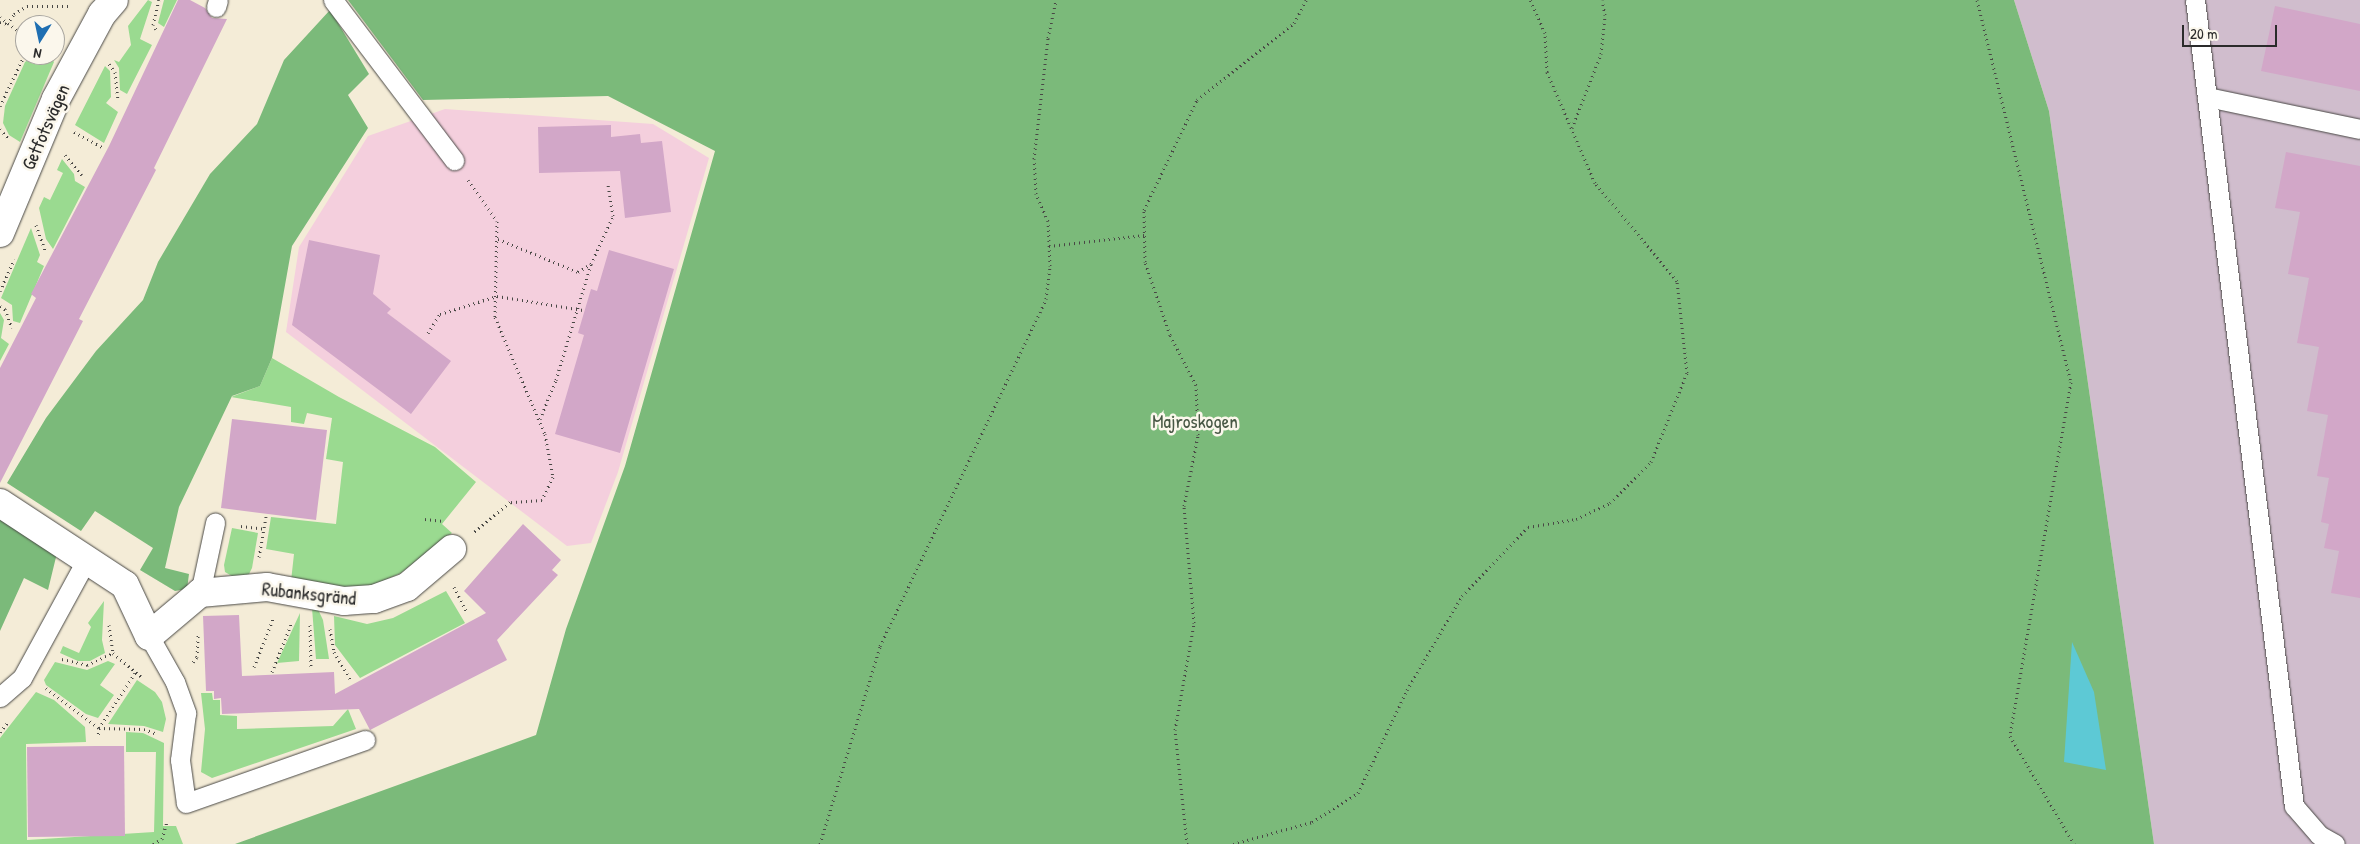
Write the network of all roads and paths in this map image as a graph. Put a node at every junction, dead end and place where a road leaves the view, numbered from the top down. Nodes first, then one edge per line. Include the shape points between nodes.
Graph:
1 (114, 0) edge
2 (159, 0) edge
3 (333, 0) edge
4 (1056, 0) edge
5 (1306, 0) edge
6 (1530, 0) edge
7 (1602, 0) edge
8 (1977, 0) edge
9 (2195, 0) edge
10 (77, 6) dead end
11 (0, 17) edge
12 (0, 22) edge
13 (7, 24) junction
14 (15, 29) edge
15 (156, 29) dead end
16 (104, 58) dead end
17 (20, 65) edge
18 (2207, 97) junction
19 (118, 99) dead end
20 (0, 106) edge
21 (1572, 129) junction
22 (2360, 129) edge
23 (69, 130) dead end
24 (104, 148) dead end
25 (60, 149) dead end
26 (454, 160) joint
27 (82, 175) dead end
28 (608, 184) dead end
29 (36, 223) dead end
30 (0, 233) edge
31 (1144, 235) junction
32 (498, 239) junction
33 (1049, 246) junction
34 (45, 250) dead end
35 (592, 264) junction
36 (496, 296) junction
37 (0, 306) edge
38 (581, 310) junction
39 (12, 328) dead end
40 (428, 333) dead end
41 (539, 419) junction
42 (0, 503) edge
43 (266, 517) dead end
44 (215, 523) dead end
45 (452, 549) joint
46 (87, 559) junction
47 (254, 588) junction
48 (200, 593) junction
49 (306, 594) junction
50 (110, 617) dead end
51 (149, 636) junction
52 (113, 653) junction
53 (53, 656) dead end
54 (254, 667) dead end
55 (311, 668) dead end
56 (272, 672) dead end
57 (135, 673) junction
58 (351, 680) dead end
59 (148, 681) dead end
60 (39, 683) dead end
61 (0, 697) edge
62 (99, 728) junction
63 (160, 735) dead end
64 (98, 737) dead end
65 (365, 740) dead end
66 (167, 813) dead end
67 (153, 844) edge
68 (820, 844) edge
69 (1187, 844) edge
70 (1233, 844) edge
71 (2074, 844) edge
72 (2335, 844) edge

1 - 30 street, Getfotsvägen via 102,14 56,99
2 - 15 path via 153,25
3 - 26 lane
4 - 33 path via 1048,38 1034,159 1036,194 1048,221
5 - 31 path via 1294,23 1197,100 1144,210
6 - 21 path via 1544,33 1547,72
7 - 21 path via 1605,15 1601,54
8 - 71 path via 2072,382 2010,736
9 - 18 lane
10 - 13 path via 27,6 14,14
11 - 13 path
12 - 13 path
13 - 14 path
16 - 19 path via 115,72
17 - 20 path
18 - 22 lane
18 - 72 lane via 2294,806 2319,835
21 - 70 path via 1594,183 1677,281 1687,373 1651,462 1610,503 1576,519 1528,527 1462,596 1406,690 1358,793 1312,822
23 - 24 path
25 - 27 path
26 - 32 path via 497,221
28 - 35 path via 613,216
29 - 34 path
31 - 33 path
31 - 69 path via 1145,262 1167,326 1196,385 1198,435 1184,506 1194,624 1175,730
32 - 35 path via 578,272
32 - 36 path
33 - 68 path via 1046,299 880,646
35 - 38 path
36 - 38 path
36 - 40 path via 440,314
36 - 41 path via 495,317
37 - 39 path via 5,309
38 - 41 path
41 - 45 path via 546,434 553,477 542,500 510,502
42 - 46 street
43 - 47 path
44 - 48 lane
45 - 49 street, Rubanksgränd via 407,587 374,598 344,601
46 - 51 street via 125,585
46 - 61 lane via 22,678
47 - 48 street, Rubanksgränd
47 - 49 street, Rubanksgränd
48 - 51 street
49 - 54 path
49 - 55 path
49 - 56 path
49 - 58 path
50 - 52 path via 108,633
51 - 65 lane via 175,682 186,713 180,760 186,803
52 - 53 path via 87,665
52 - 57 path
57 - 59 path
57 - 62 path
60 - 62 path
62 - 63 path via 144,729
62 - 64 path
66 - 67 path via 162,839

